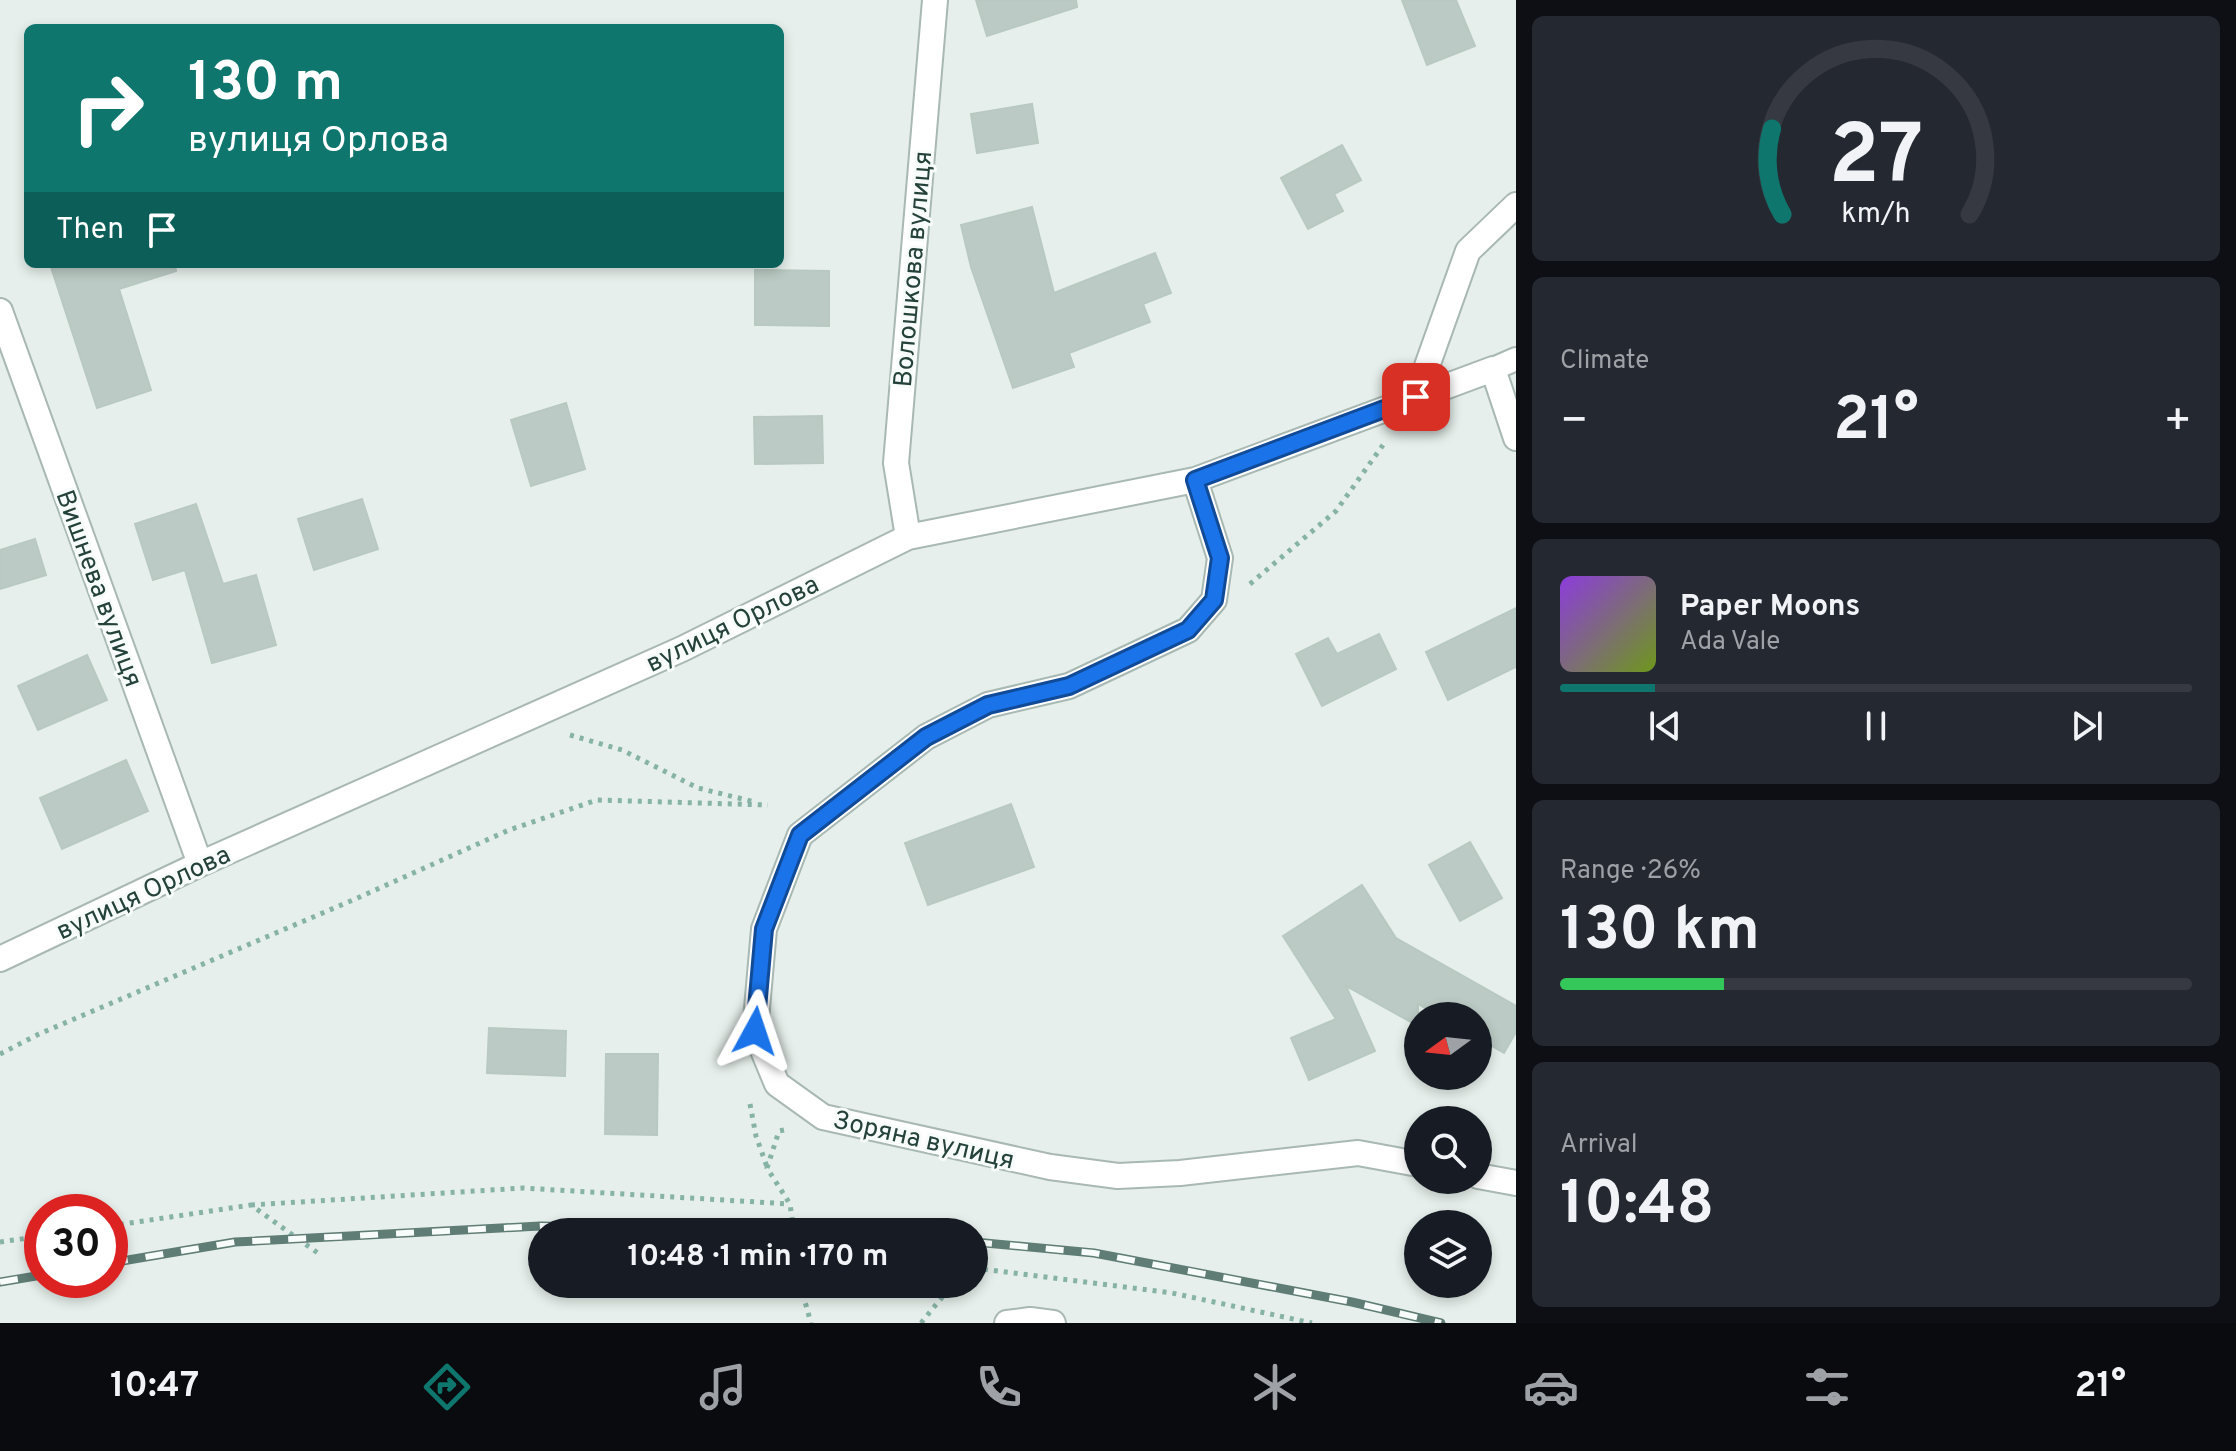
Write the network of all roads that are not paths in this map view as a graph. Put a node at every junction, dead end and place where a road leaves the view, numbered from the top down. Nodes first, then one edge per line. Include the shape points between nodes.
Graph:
1 (935, 0) edge
2 (1516, 205) edge
3 (0, 311) edge
4 (1516, 359) edge
5 (1493, 369) junction
6 (1416, 397) junction
7 (1516, 438) edge
8 (1195, 480) junction
9 (908, 537) junction
10 (200, 864) junction
11 (0, 959) edge
12 (1404, 1161) edge
13 (1492, 1179) edge
14 (1516, 1183) edge
15 (1007, 1323) edge
16 (1053, 1323) edge

1 - 9 street, Волошкова вулиця via 896,463
2 - 6 street via 1468,251
3 - 10 street, Вишнева вулиця
4 - 5 lane
5 - 6 street, вулиця Орлова
5 - 7 street
6 - 8 street, вулиця Орлова
8 - 9 street, вулиця Орлова
8 - 12 street, Зоряна вулиця via 1220,558 1214,600 1188,630 1069,686 988,705 926,737 800,835 764,929 755,1031 777,1084 823,1117 1050,1167 1118,1176 1358,1153
9 - 10 street, вулиця Орлова via 682,649
10 - 11 street, вулиця Орлова
13 - 14 street
15 - 16 street

